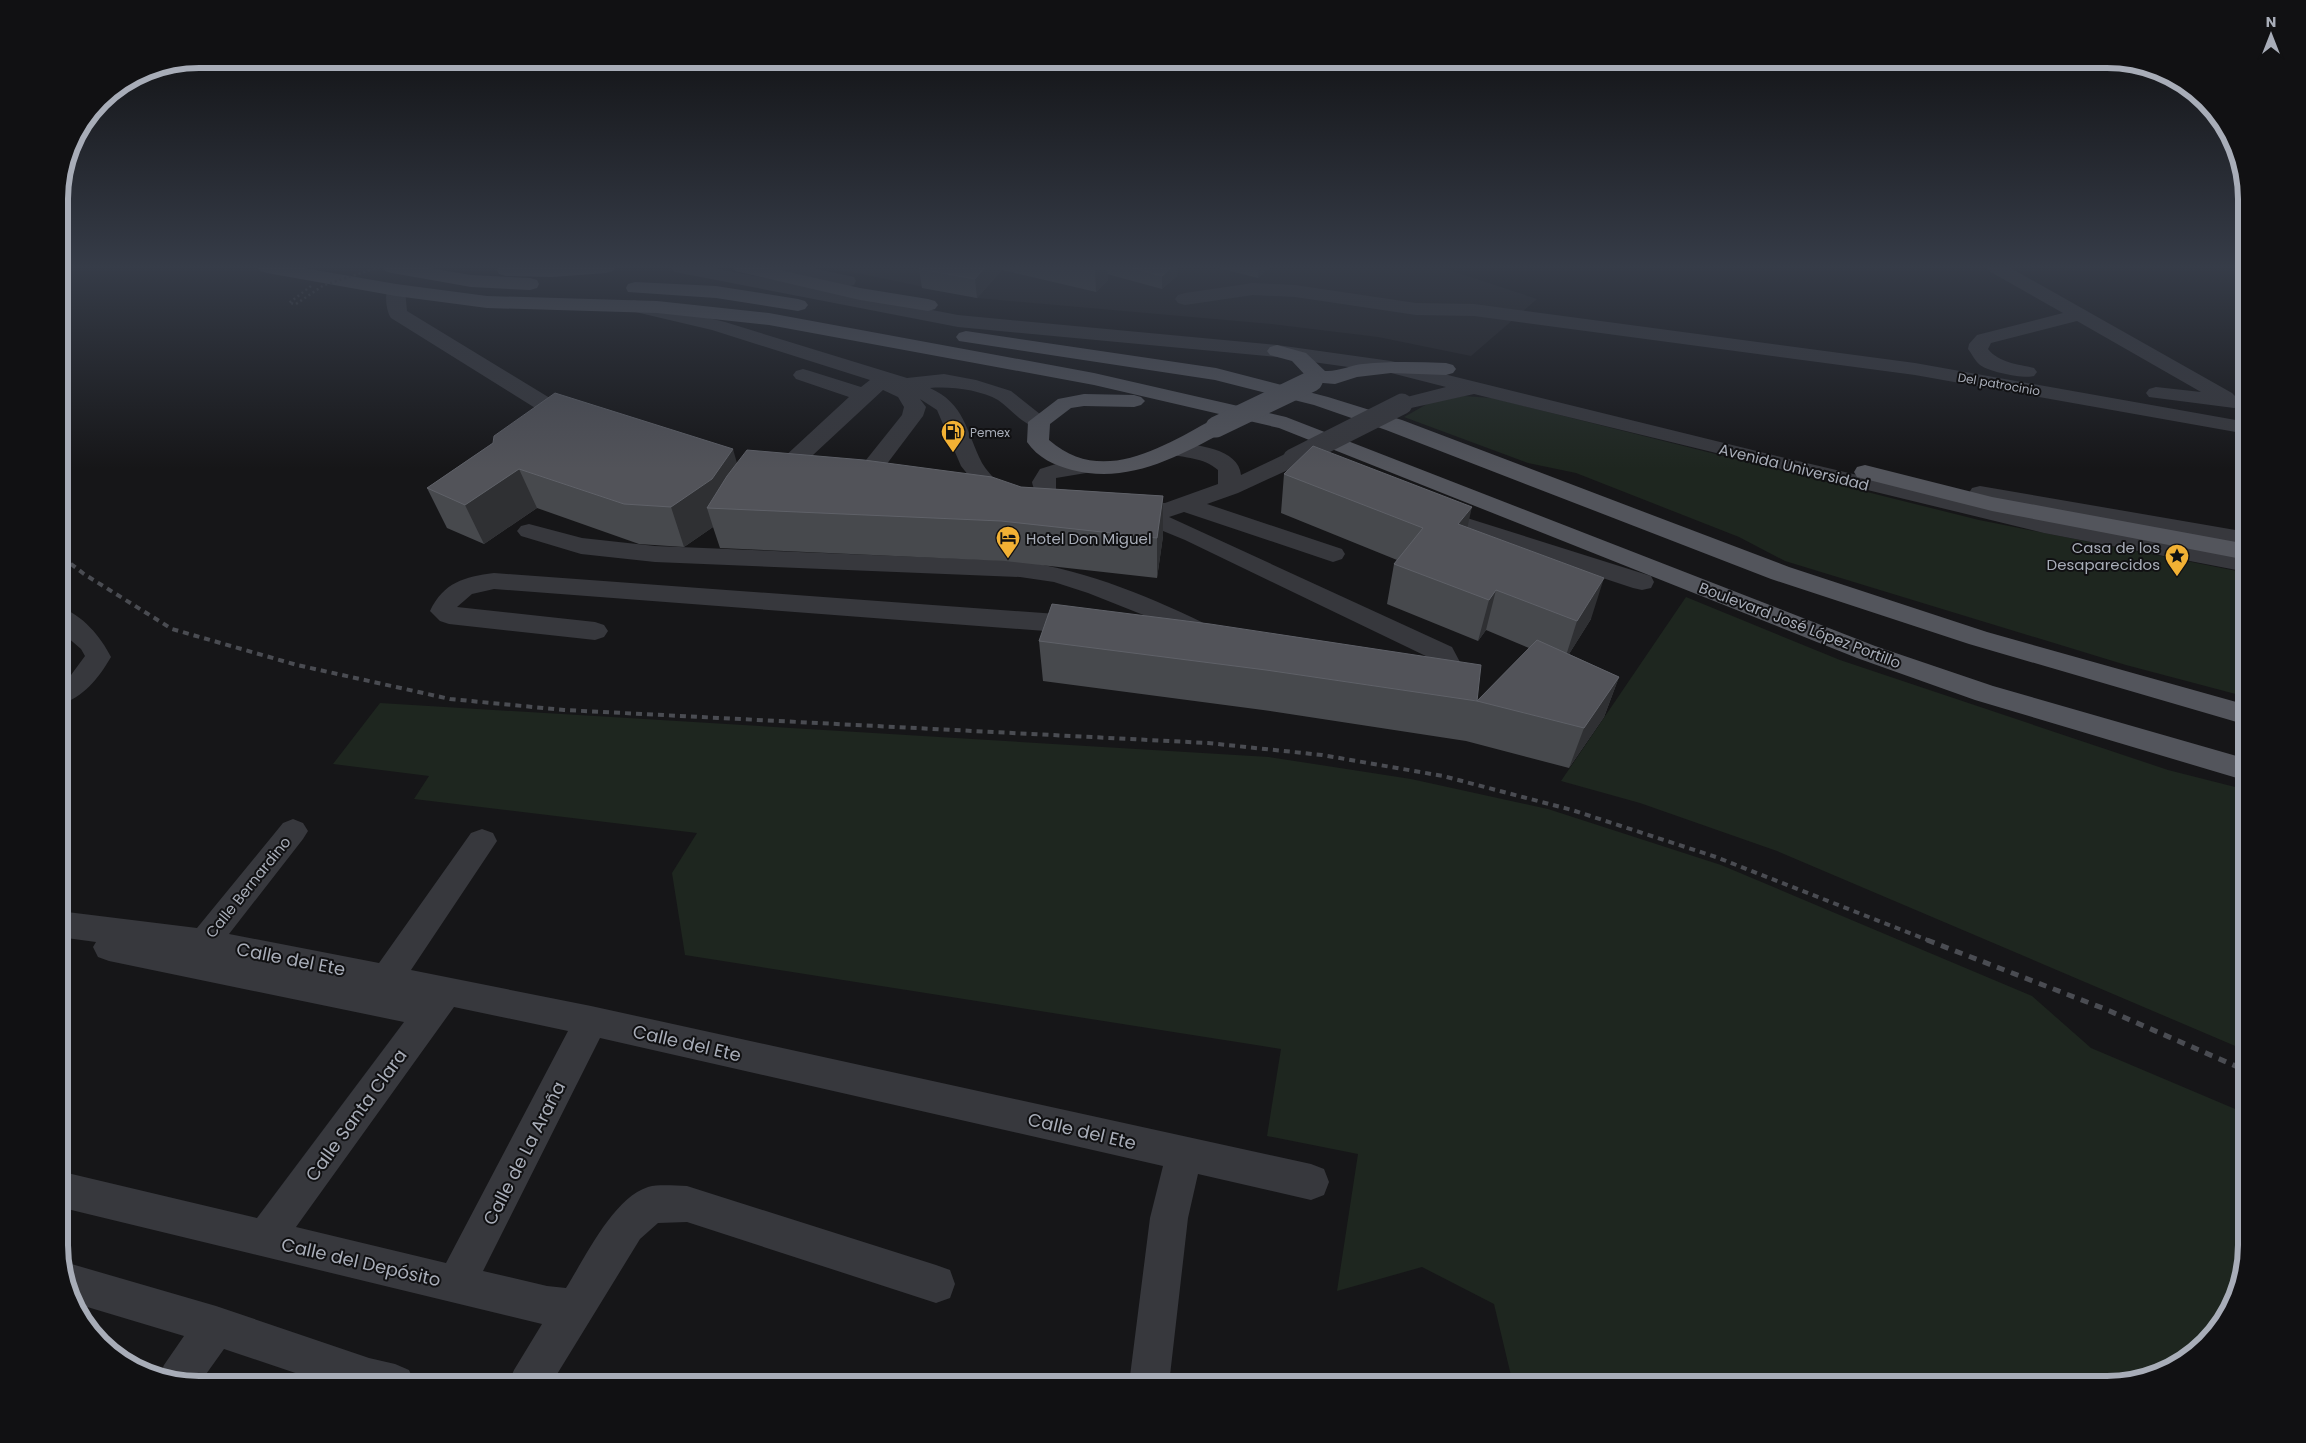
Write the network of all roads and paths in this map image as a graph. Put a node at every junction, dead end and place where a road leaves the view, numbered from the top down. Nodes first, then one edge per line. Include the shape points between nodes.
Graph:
1 (431, 334) edge
2 (745, 334) edge
3 (851, 334) edge
4 (954, 334) edge
5 (1100, 334) edge
6 (1159, 334) edge
7 (1657, 334) edge
8 (2002, 334) edge
9 (2114, 334) edge
10 (1277, 351) junction
11 (1346, 354) junction
12 (1385, 360) junction
13 (802, 375) dead end
14 (1316, 379) junction
15 (906, 384) junction
16 (871, 389) junction
17 (1498, 392) junction
18 (2238, 403) edge
19 (2238, 404) edge
20 (1400, 411) junction
21 (1218, 417) junction
22 (596, 422) edge
23 (1039, 422) junction
24 (2238, 426) edge
25 (1175, 449) junction
26 (1084, 467) junction
27 (1865, 472) junction
28 (806, 477) edge
29 (886, 481) edge
30 (966, 488) edge
31 (1230, 488) junction
32 (992, 490) junction
33 (1184, 504) junction
34 (1102, 508) junction
35 (1414, 508) edge
36 (529, 531) dead end
37 (2238, 538) edge
38 (2238, 550) edge
39 (1333, 554) dead end
40 (2238, 562) edge
41 (1642, 582) dead end
42 (68, 624) edge
43 (1105, 626) edge
44 (1144, 630) edge
45 (595, 631) dead end
46 (1397, 671) edge
47 (68, 689) edge
48 (2238, 712) edge
49 (2238, 767) edge
50 (293, 831) dead end
51 (482, 841) dead end
52 (68, 925) edge
53 (68, 938) edge
54 (204, 942) junction
55 (387, 979) junction
56 (438, 1003) junction
57 (591, 1021) junction
58 (1184, 1154) junction
59 (1311, 1182) dead end
60 (68, 1191) edge
61 (265, 1239) junction
62 (73, 1284) edge
63 (456, 1284) junction
64 (936, 1284) dead end
65 (576, 1308) junction
66 (216, 1326) junction
67 (182, 1374) edge
68 (359, 1376) edge
69 (533, 1376) edge
70 (1150, 1376) edge

1 - 22 street via 556,411
2 - 15 street
3 - 21 main road via 1094,379
4 - 20 main road via 1216,374
5 - 10 street
6 - 11 street
7 - 24 street, Del patrocinio via 1915,369
8 - 19 street via 1984,339 1978,349 1986,360 2014,370
9 - 18 street
10 - 11 street
10 - 14 main road via 1299,358
11 - 12 street, Avenida Universidad
12 - 14 main road via 1335,378
12 - 17 street, Avenida Universidad
12 - 20 street via 1404,380 1406,390
12 - 27 street, Avenida Universidad via 1446,369
13 - 16 street
14 - 21 main road, bridge
15 - 16 street via 890,381
15 - 23 street via 944,380 969,384 1004,395
15 - 32 street via 945,406 952,415 972,466
16 - 28 street via 769,474
16 - 29 street via 898,388 906,393 915,407 912,416 869,470 853,480
17 - 20 street via 1438,394
17 - 40 street, Avenida Universidad via 2044,526
20 - 31 street, bridge via 1294,466
20 - 48 main road via 1780,573 1978,638
21 - 23 main road via 1084,400 1065,403
21 - 25 main road
21 - 49 main road, Boulevard José López Portillo via 1286,423 1866,652 1986,693
23 - 26 main road via 1038,442 1056,456
25 - 26 main road via 1136,464
25 - 31 street via 1218,457 1230,468
26 - 34 street via 1052,470 1044,476 1047,493
27 - 37 street, Avenida Universidad
27 - 38 main road via 1983,502
30 - 32 street
31 - 33 street
32 - 34 street
33 - 34 street via 1167,510
33 - 39 street
34 - 46 street via 1193,536 1422,642 1443,653 1448,664 1443,674 1431,676
35 - 41 street
36 - 44 street via 580,546 655,554 1056,574 1097,587 1222,640
42 - 47 street via 92,644 98,657 80,682
43 - 45 street via 494,581 467,585 446,602 443,611 450,616
50 - 54 street, Calle Bernardino
51 - 55 street
52 - 54 street, Calle del Ete
53 - 56 street, Calle del Ete
54 - 55 street, Calle del Ete
55 - 56 street, Calle del Ete
56 - 57 street, Calle del Ete
56 - 61 street, Calle Santa Clara
57 - 58 street, Calle del Ete
57 - 63 street, Calle de La Araña
58 - 59 street, Calle del Ete
58 - 70 street via 1169,1218
60 - 61 street, Calle del Depósito
61 - 63 street, Calle del Depósito
62 - 66 street
63 - 65 street, Calle del Depósito via 547,1306
64 - 65 street via 687,1204 650,1205 627,1226
65 - 69 street
66 - 67 street
66 - 68 street

